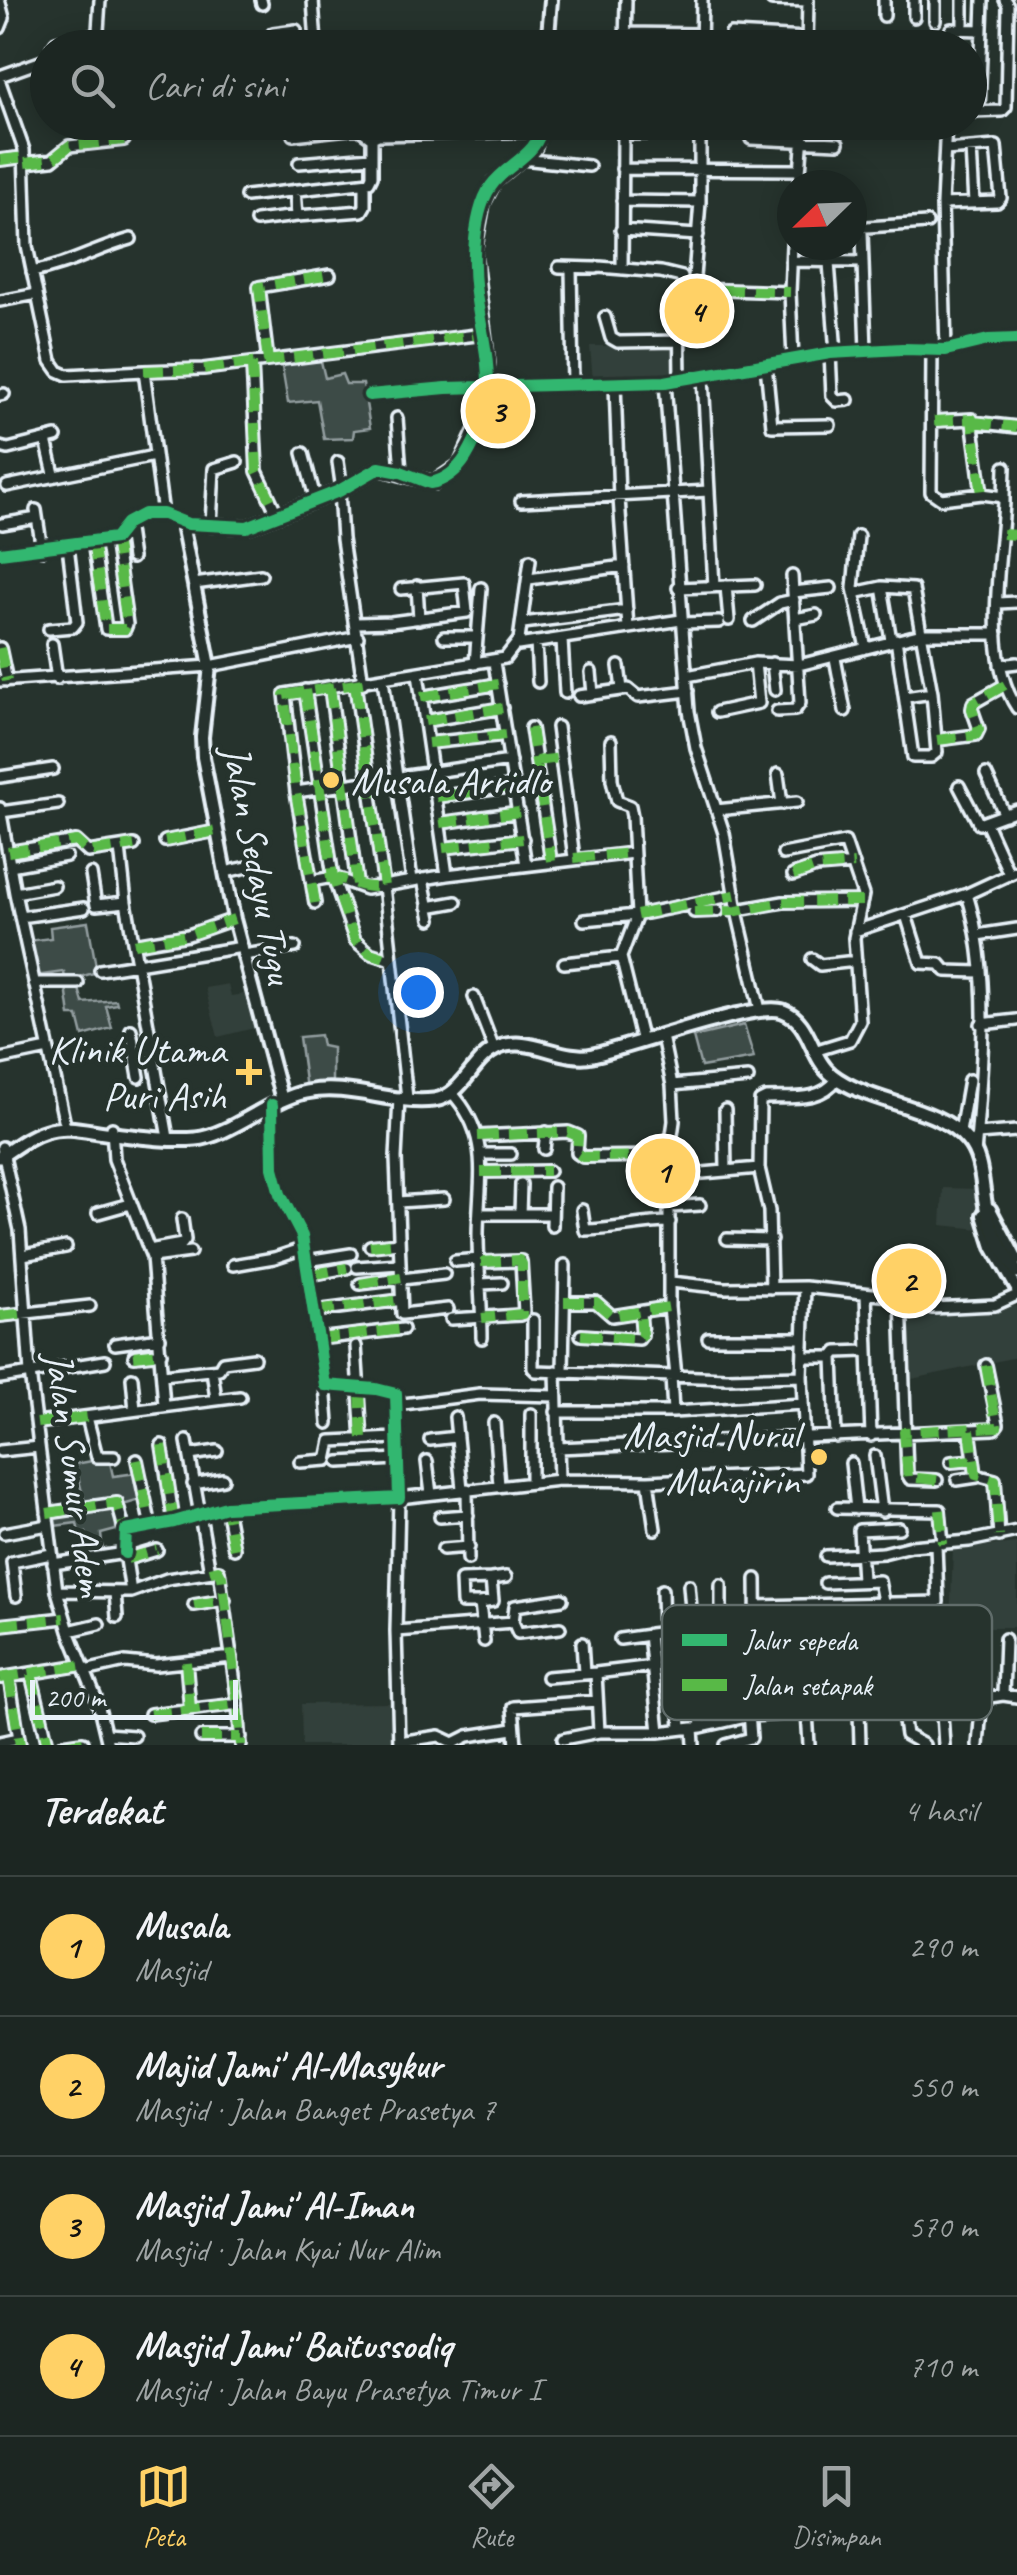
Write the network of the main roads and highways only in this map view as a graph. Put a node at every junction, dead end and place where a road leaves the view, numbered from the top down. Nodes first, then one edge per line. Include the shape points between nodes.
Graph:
1 (1, 1152) edge
2 (1017, 1272) edge

1 - 2 main road via 44,1127 72,1123 202,1138 276,1102 320,1090 432,1100 451,1092 494,1049 520,1044 584,1056 774,1009 803,1027 837,1079 960,1132 975,1154 997,1238

